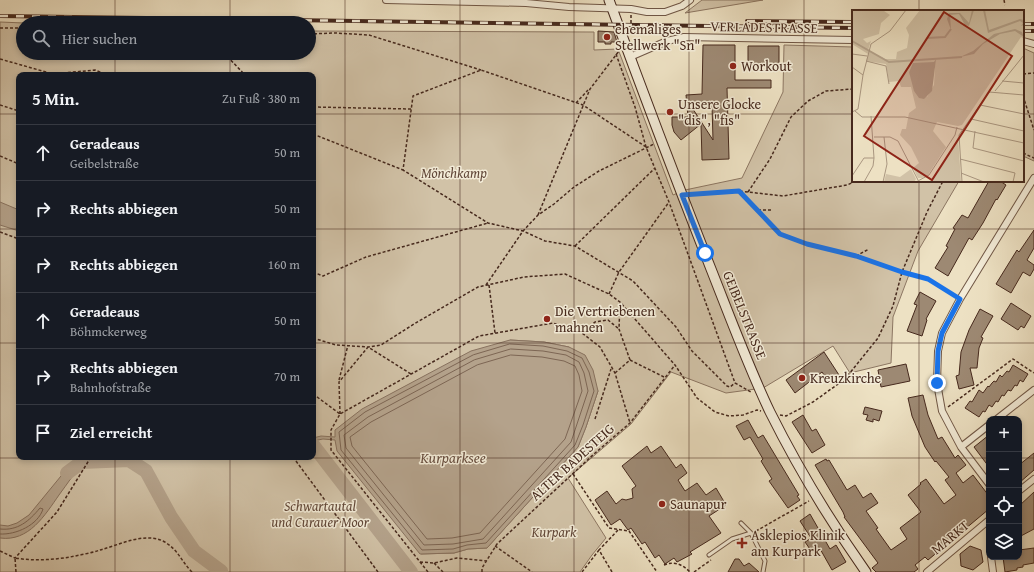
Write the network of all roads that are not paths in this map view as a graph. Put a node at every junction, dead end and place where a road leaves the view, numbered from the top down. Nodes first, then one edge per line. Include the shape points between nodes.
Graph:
1 (386, 0) edge
2 (409, 0) edge
3 (690, 0) edge
4 (525, 1) edge
5 (610, 4) edge
6 (852, 40) edge
7 (1024, 41) edge
8 (1034, 44) edge
9 (630, 57) junction
10 (1034, 178) edge
11 (1034, 390) edge
12 (1000, 416) edge
13 (986, 427) edge
14 (961, 447) junction
15 (1034, 479) edge
16 (986, 480) edge
17 (1022, 489) edge
18 (741, 523) dead end
19 (986, 523) edge
20 (751, 534) junction
21 (709, 555) road end
22 (991, 560) edge
23 (763, 572) edge
24 (866, 572) edge
25 (927, 572) edge
26 (993, 572) edge

1 - 2 street
2 - 4 street
3 - 5 street via 665,12 647,12
4 - 5 street via 569,7
5 - 9 street, GEIBELSTRASSE
6 - 9 street, VERLADESTRASSE via 684,37 667,41
7 - 8 street
9 - 24 street, GEIBELSTRASSE via 682,195 764,398 816,496
10 - 14 street via 942,333 938,351 937,383 942,411
11 - 12 street
13 - 14 street
14 - 16 street
15 - 17 street
18 - 20 lane
19 - 25 street, MARKT
20 - 21 lane via 732,539
20 - 23 lane via 765,561
22 - 26 street

